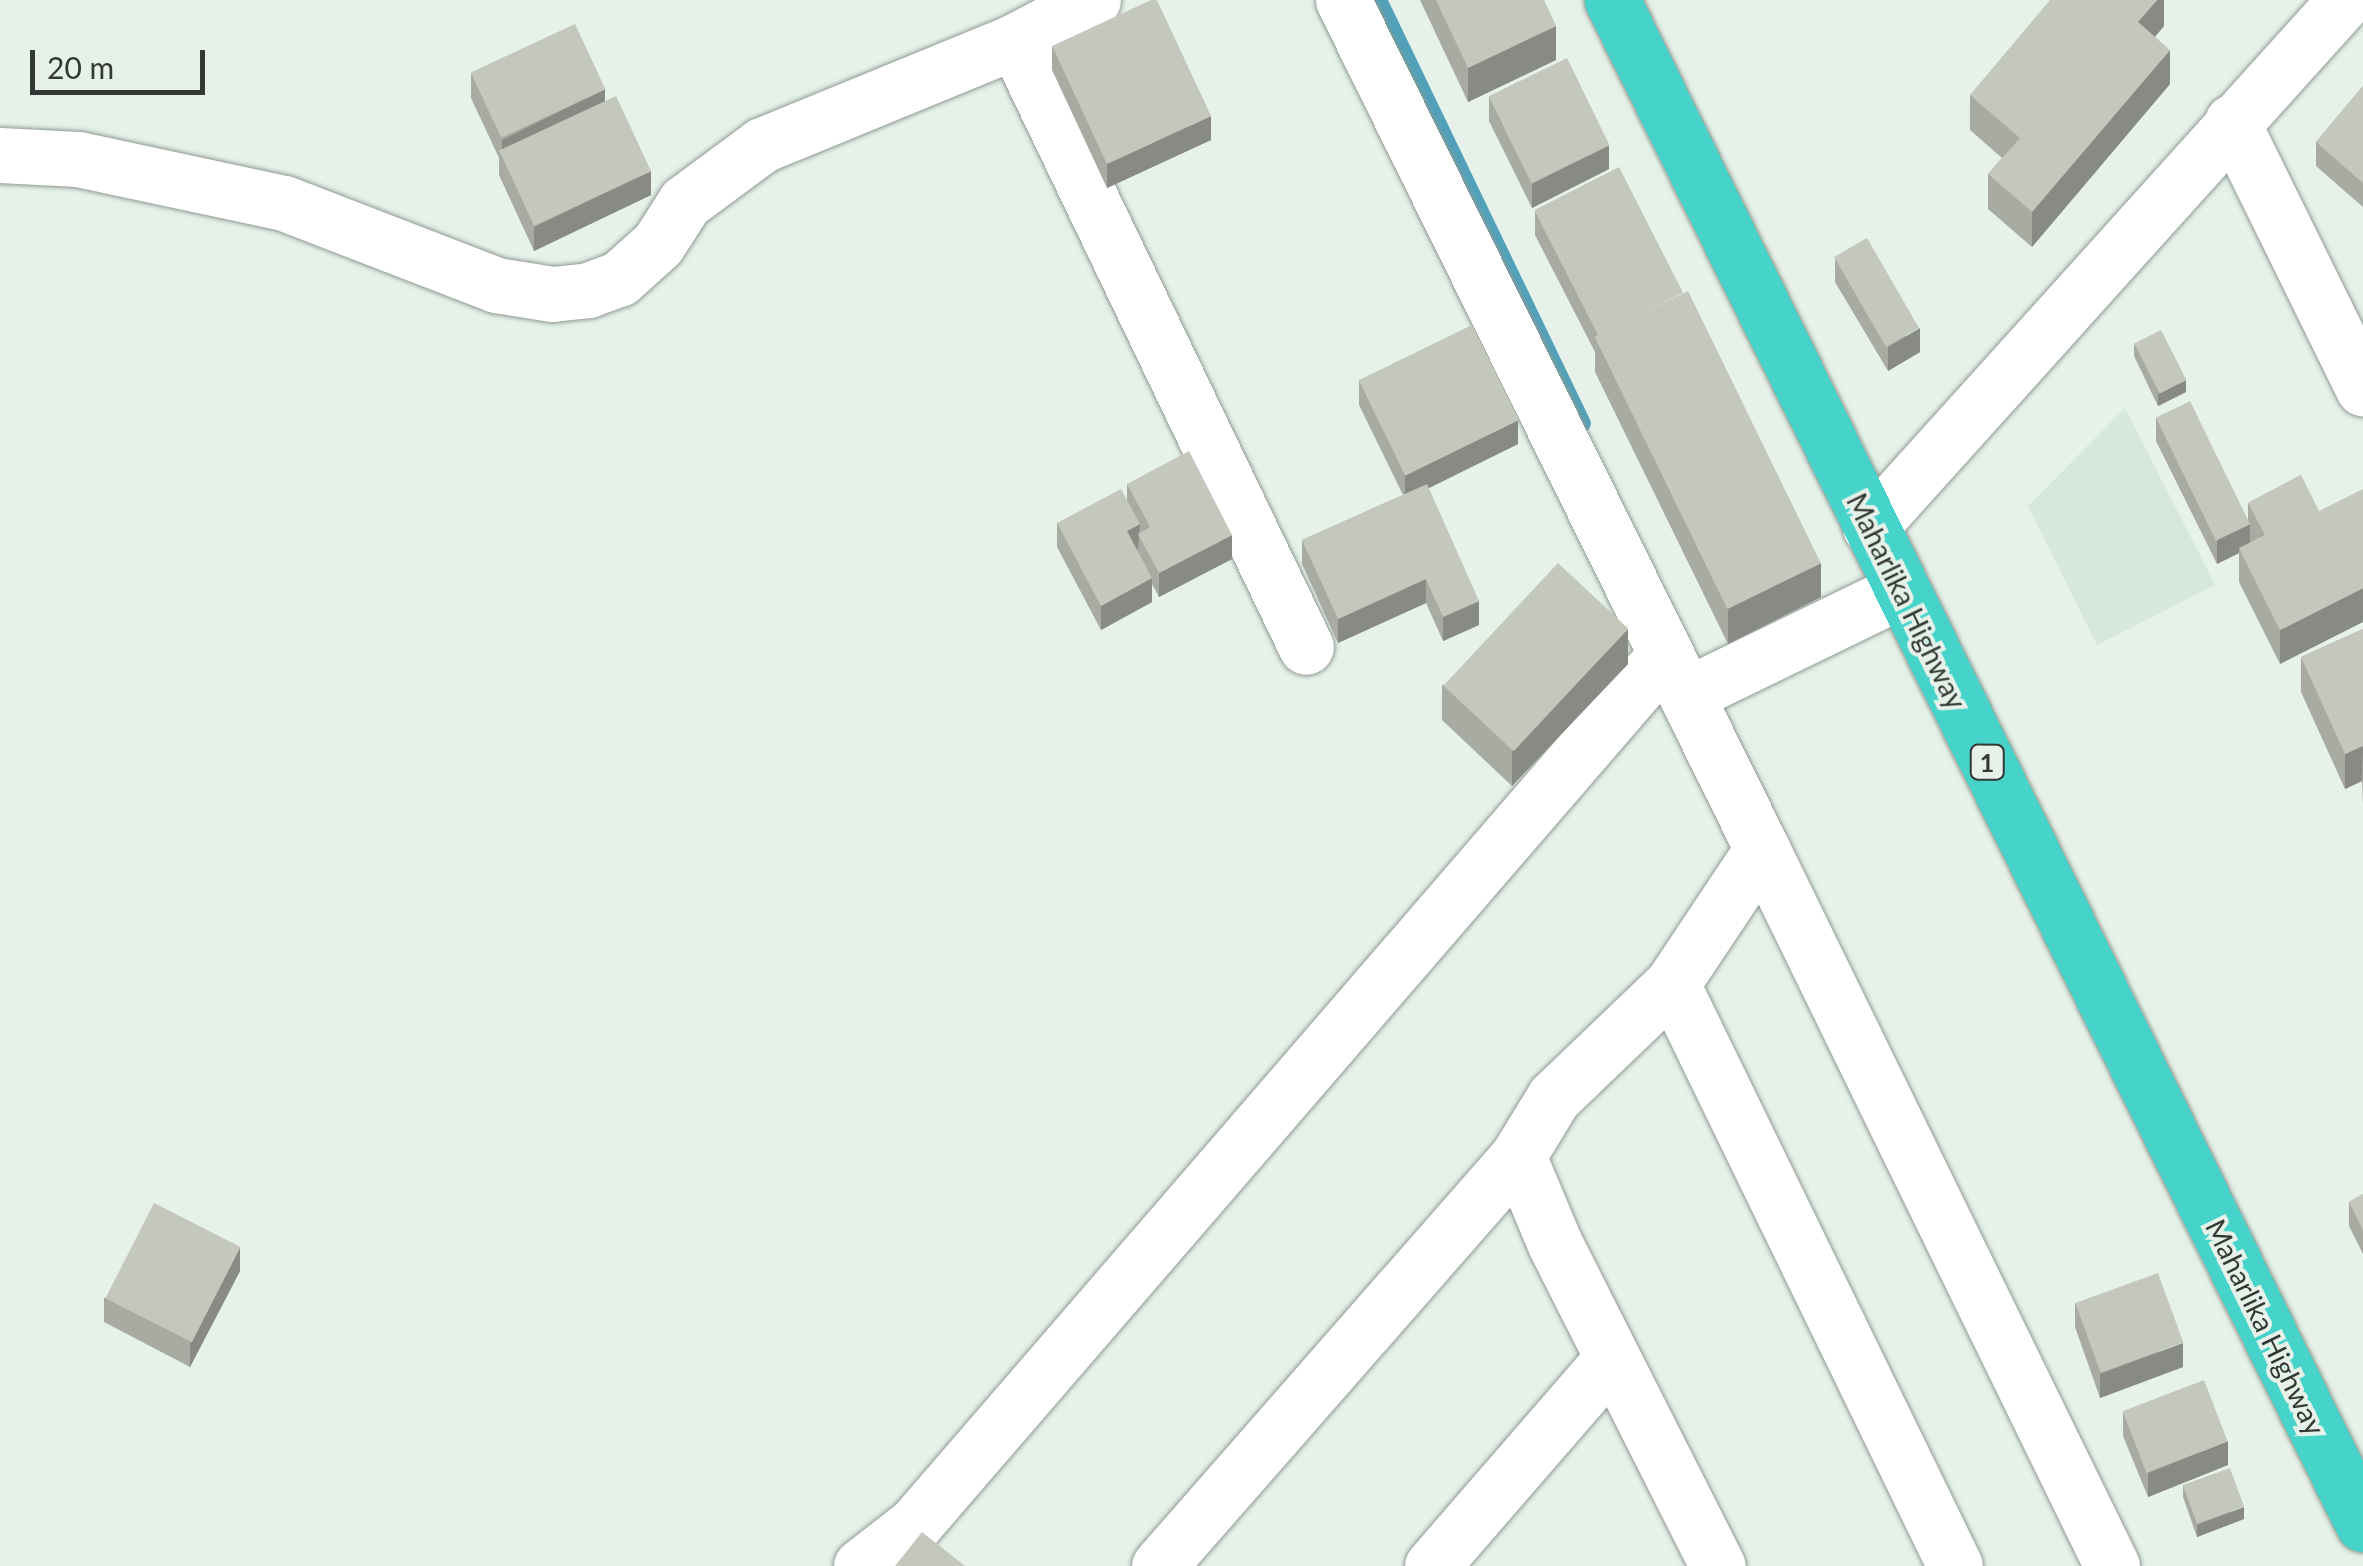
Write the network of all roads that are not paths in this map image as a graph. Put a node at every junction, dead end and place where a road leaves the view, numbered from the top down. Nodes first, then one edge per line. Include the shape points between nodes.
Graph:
1 (1093, 0) edge
2 (1343, 0) edge
3 (1612, 0) edge
4 (2344, 0) edge
5 (1015, 41) junction
6 (2232, 122) junction
7 (0, 155) edge
8 (2363, 388) edge
9 (1870, 527) junction
10 (1902, 590) junction
11 (1306, 647) dead end
12 (1677, 674) junction
13 (1762, 849) junction
14 (1672, 984) junction
15 (1518, 1156) junction
16 (1612, 1358) junction
17 (2363, 1524) edge
18 (1698, 1555) edge
19 (861, 1566) edge
20 (1159, 1566) edge
21 (1432, 1566) edge
22 (1955, 1566) edge
23 (2112, 1566) edge

1 - 5 street
2 - 12 street
3 - 9 highway, Maharlika Highway / 1
4 - 6 street
5 - 7 street via 762,145 685,202 658,244 619,279 588,290 552,294 496,284 284,203 78,160
5 - 11 street
6 - 8 street
6 - 9 street
9 - 10 highway, Maharlika Highway / 1
10 - 12 street
10 - 17 highway, Maharlika Highway / 1
12 - 13 street
12 - 19 street via 915,1524
13 - 14 street
13 - 23 street
14 - 15 street via 1554,1096
14 - 22 street
15 - 16 street
15 - 20 street
16 - 18 street
16 - 21 street

